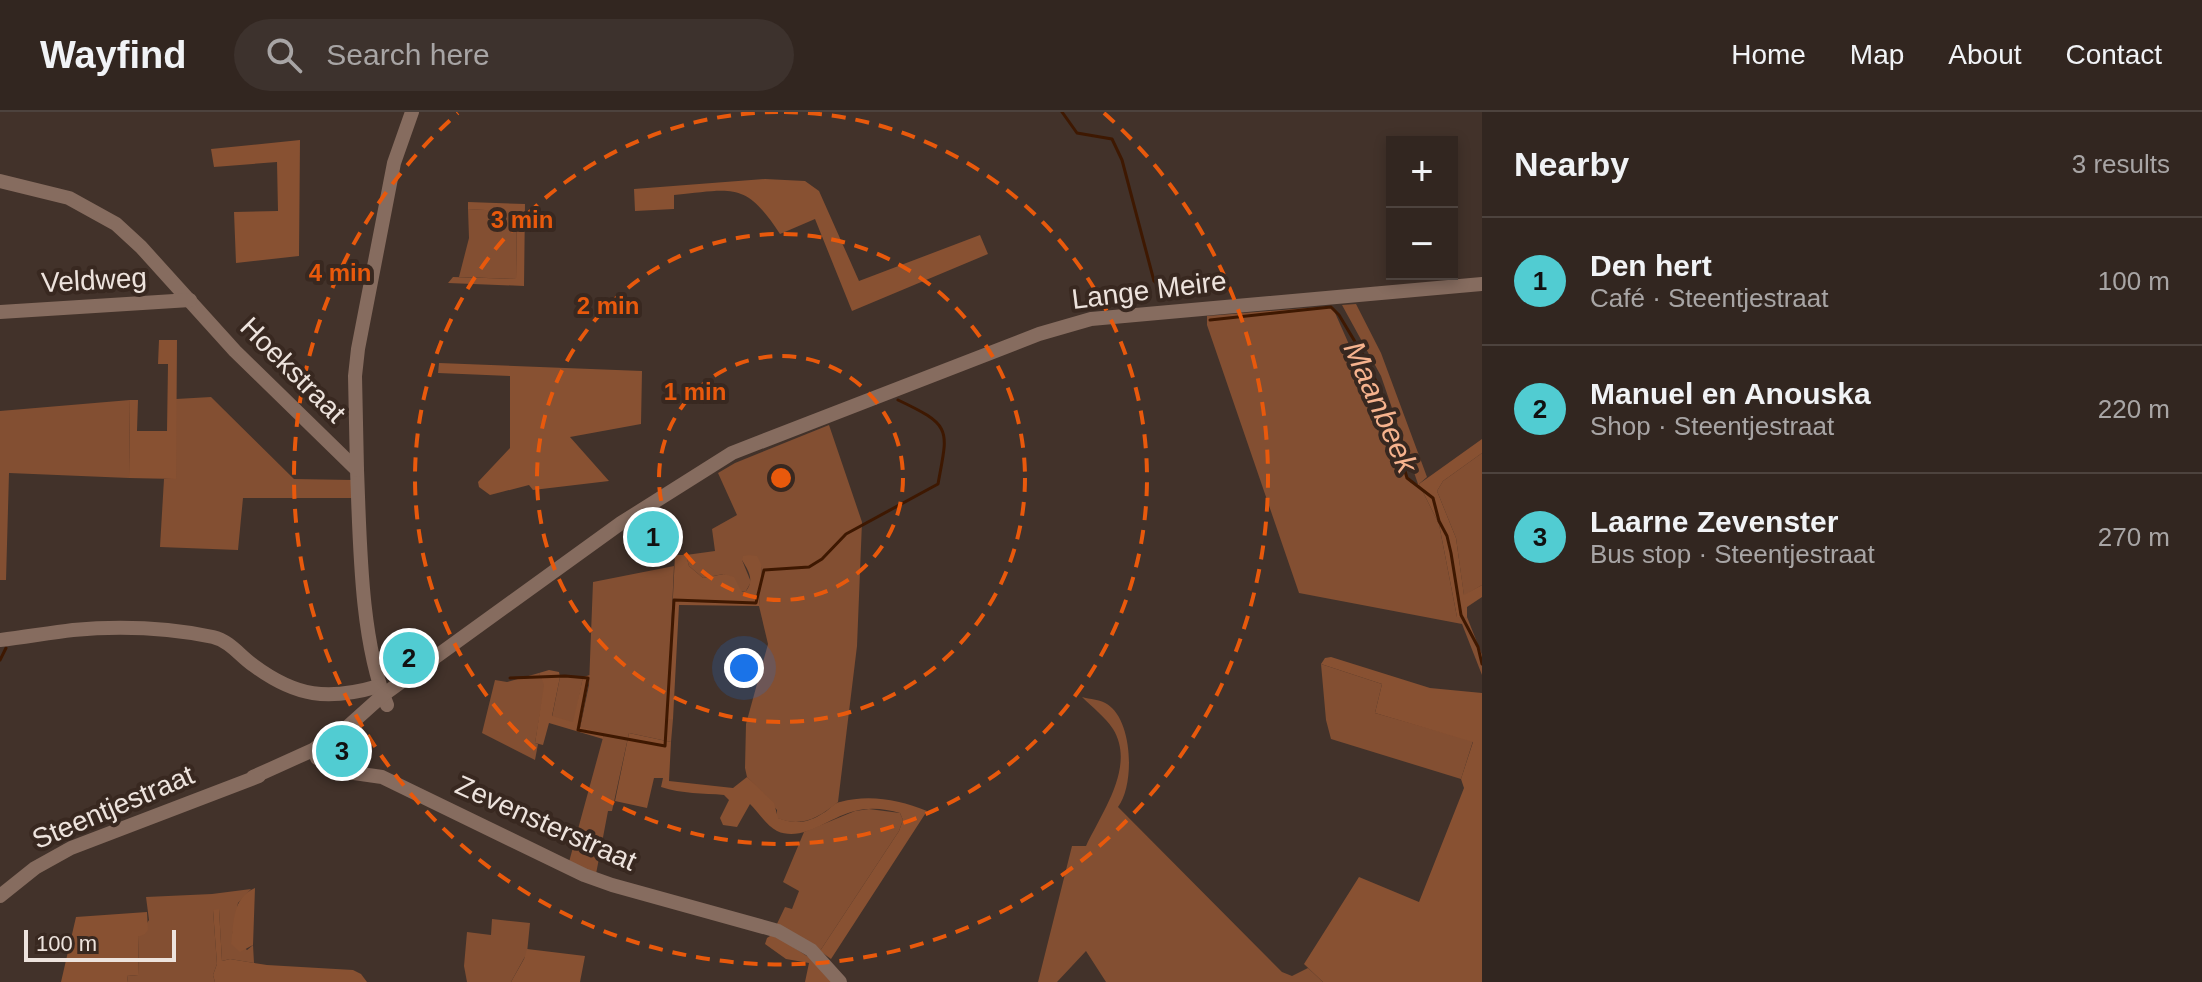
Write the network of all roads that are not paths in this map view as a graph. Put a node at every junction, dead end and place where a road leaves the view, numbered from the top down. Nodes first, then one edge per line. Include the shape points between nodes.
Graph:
1 (412, 112) edge
2 (0, 181) edge
3 (1482, 284) edge
4 (190, 300) junction
5 (0, 312) edge
6 (705, 469) joint
7 (357, 470) junction
8 (0, 640) edge
9 (383, 695) junction
10 (321, 750) junction
11 (0, 896) edge
12 (840, 982) edge

1 - 7 street via 394,163 358,349
2 - 4 street, Hoekstraat via 69,198 116,224
3 - 6 street, Lange Meire via 1091,319 1039,334 732,453
4 - 5 street, Veldweg
4 - 7 street, Hoekstraat
6 - 9 street, Steentjestraat via 621,523
7 - 9 street via 364,594
8 - 9 street via 73,630 185,632 218,638 271,677 315,696
9 - 10 street, Steentjestraat
10 - 11 street, Steentjestraat via 71,848
10 - 12 street, Zevensterstraat via 340,771 394,782 584,875 778,931 811,950

